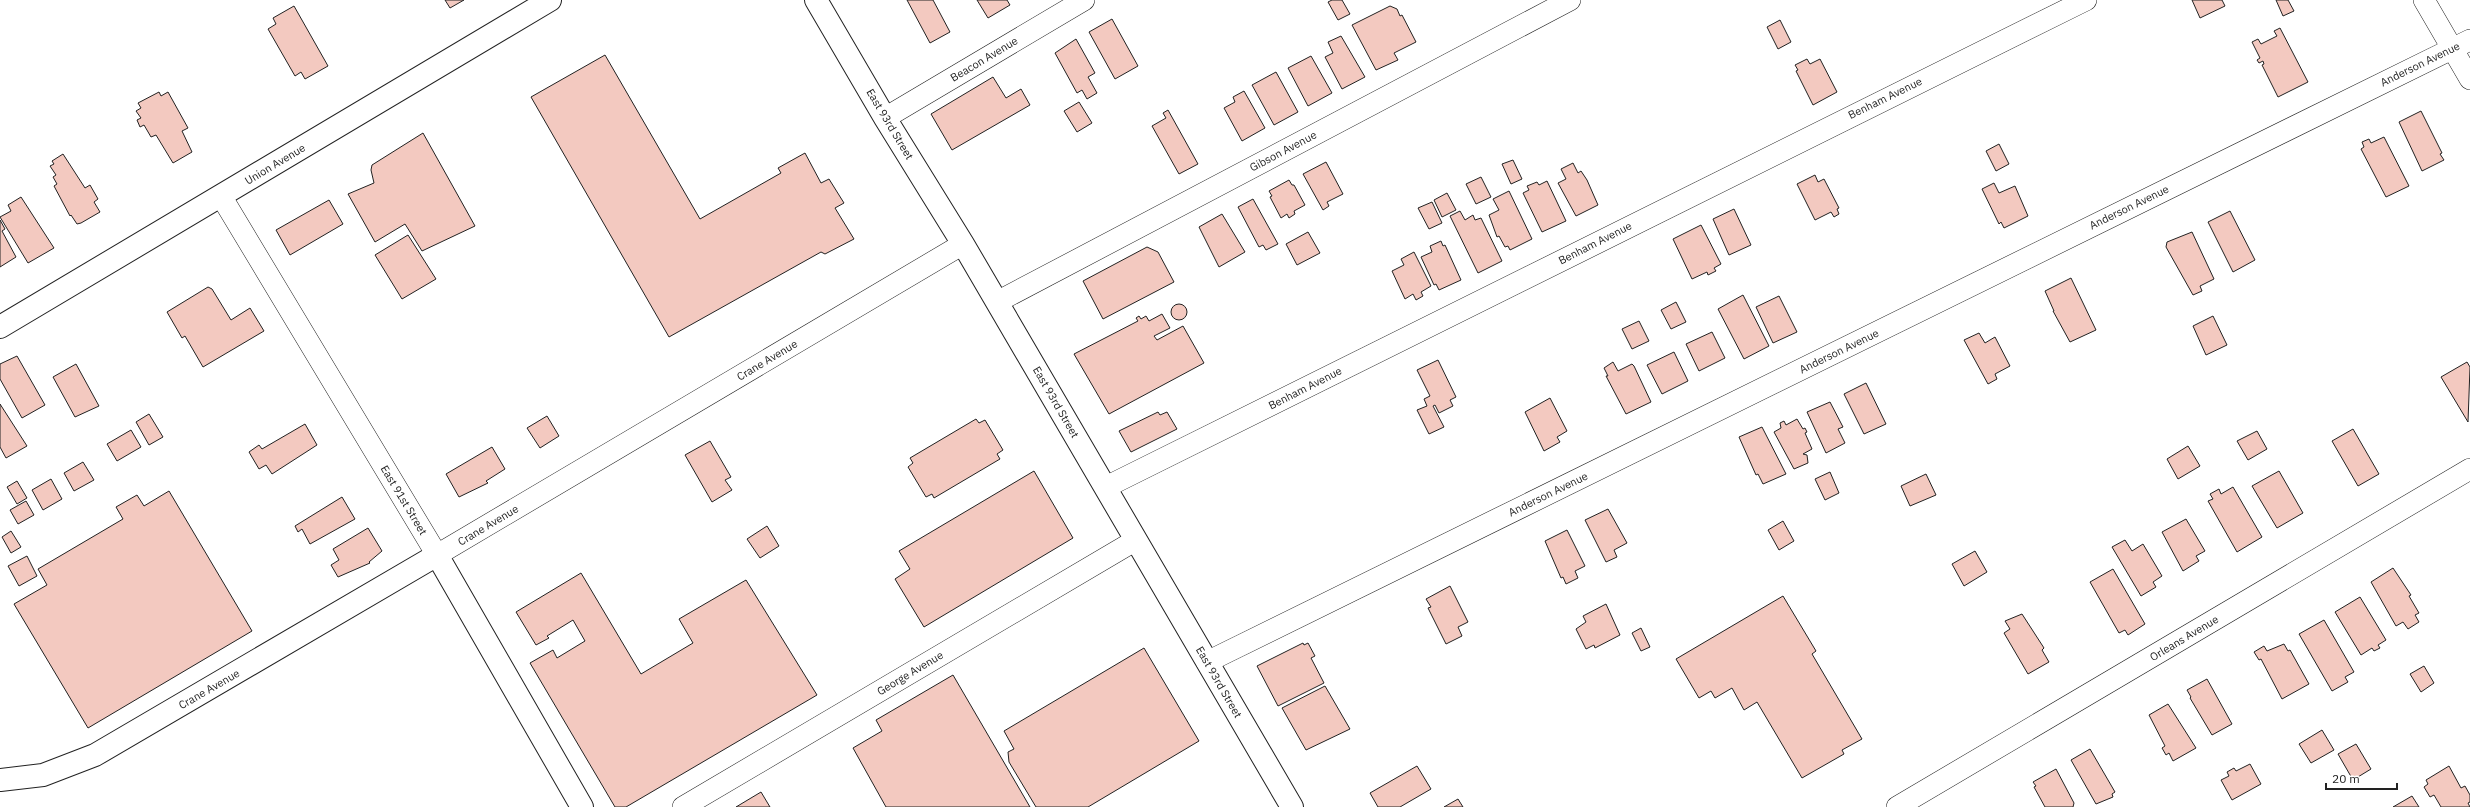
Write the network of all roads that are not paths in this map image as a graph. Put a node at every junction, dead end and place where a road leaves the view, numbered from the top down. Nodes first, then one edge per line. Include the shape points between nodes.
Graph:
1 (550, 0) edge
2 (816, 0) edge
3 (1084, 0) edge
4 (1570, 0) edge
5 (2086, 0) edge
6 (2424, 0) edge
7 (2461, 44) edge
8 (2470, 78) edge
9 (885, 118) junction
10 (221, 196) junction
11 (963, 244) junction
12 (997, 302) junction
13 (0, 327) edge
14 (2470, 469) edge
15 (1106, 487) junction
16 (1136, 540) junction
17 (437, 555) junction
18 (1207, 662) junction
19 (2, 781) edge
20 (582, 807) edge
21 (683, 807) edge
22 (1292, 807) edge
23 (1897, 807) edge

1 - 10 main road, Union Avenue
2 - 9 main road, East 93rd Street
3 - 9 street, Beacon Avenue
4 - 12 street, Gibson Avenue
5 - 15 street, Benham Avenue
6 - 7 street
7 - 8 street
7 - 18 street, Anderson Avenue
9 - 11 main road, East 93rd Street
10 - 13 main road, Union Avenue
10 - 17 street, East 91st Street
11 - 12 main road, East 93rd Street
11 - 17 street, Crane Avenue
12 - 15 main road, East 93rd Street
14 - 23 street, Orleans Avenue
15 - 16 main road, East 93rd Street
16 - 18 main road, East 93rd Street
16 - 21 street, George Avenue
17 - 19 main road, Crane Avenue via 95,755 43,775
17 - 20 main road, East 91st Street
18 - 22 main road, East 93rd Street

